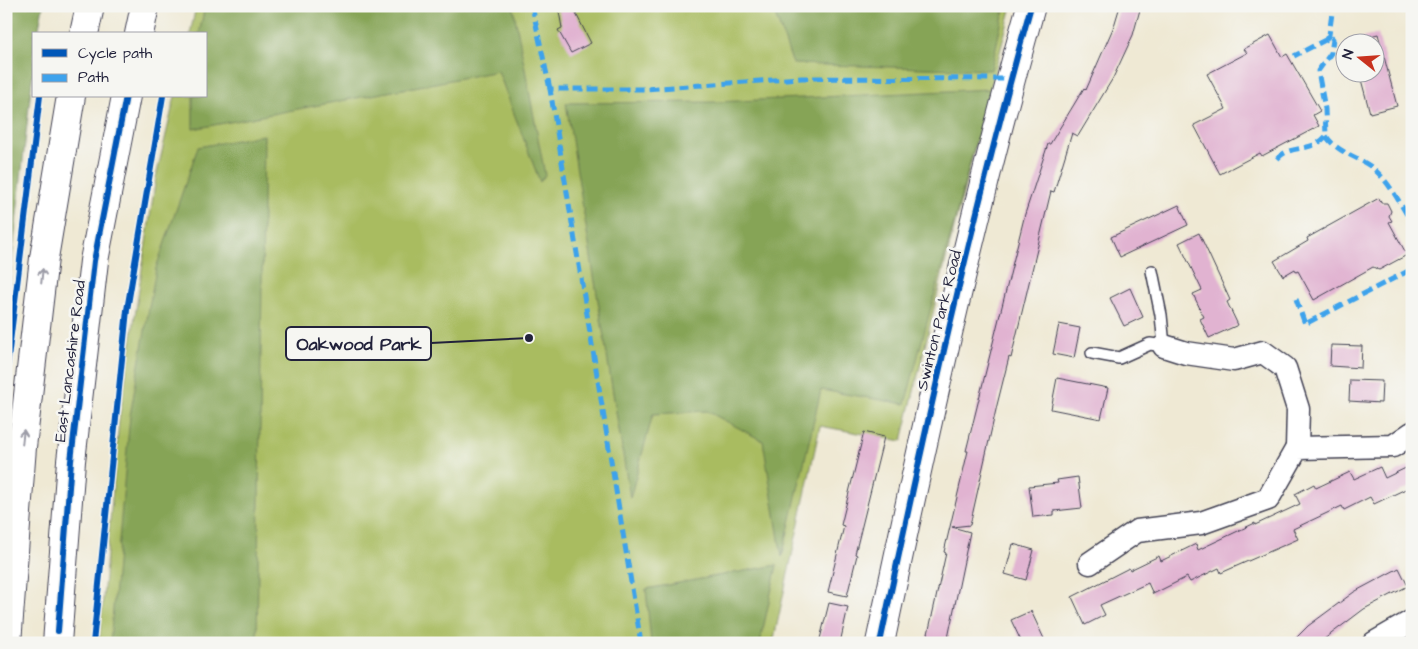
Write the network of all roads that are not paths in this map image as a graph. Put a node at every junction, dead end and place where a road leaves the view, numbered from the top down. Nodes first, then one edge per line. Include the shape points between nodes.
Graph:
1 (90, 6) edge
2 (145, 6) edge
3 (1031, 6) edge
4 (84, 32) edge
5 (139, 32) edge
6 (71, 98) edge
7 (126, 98) edge
8 (1152, 271) dead end
9 (1164, 346) junction
10 (1092, 353) dead end
11 (1412, 433) edge
12 (1297, 448) junction
13 (1090, 563) dead end
14 (1412, 622) edge
15 (7, 643) edge
16 (57, 643) edge
17 (880, 643) edge
18 (1374, 643) edge

1 - 4 main road
2 - 5 main road
3 - 17 main road, Swinton Park Road via 1010,80 923,442
15 -> 6 main road via 22,447 43,267
7 - 16 main road, East Lancashire Road via 94,261 71,461
8 - 9 lane
9 - 10 lane via 1150,344 1119,358
9 - 12 street via 1186,353 1234,360 1263,352 1285,368 1298,409
11 - 12 street via 1393,446
12 - 13 street via 1268,499 1201,523 1137,531
14 - 18 street

